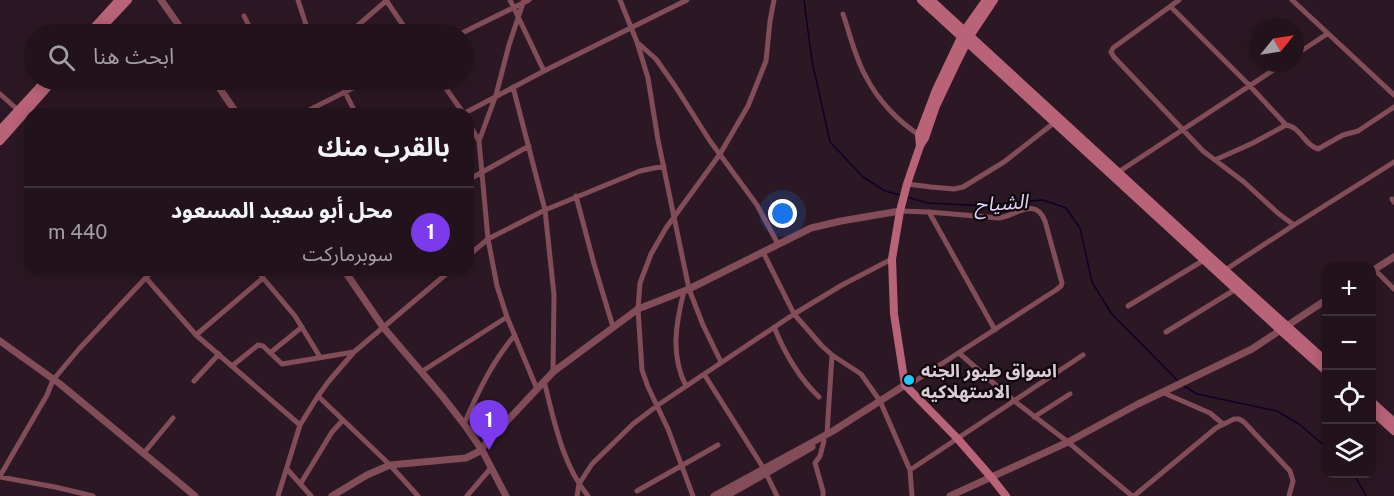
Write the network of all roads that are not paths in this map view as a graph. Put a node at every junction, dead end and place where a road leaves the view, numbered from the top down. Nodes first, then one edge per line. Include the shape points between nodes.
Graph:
1 (119, 0) edge
2 (128, 0) edge
3 (161, 0) edge
4 (298, 0) edge
5 (387, 0) edge
6 (510, 0) edge
7 (620, 0) edge
8 (687, 0) edge
9 (774, 0) edge
10 (921, 0) edge
11 (931, 0) edge
12 (986, 0) edge
13 (994, 0) edge
14 (1179, 0) edge
15 (1292, 0) edge
16 (525, 1) edge
17 (514, 7) junction
18 (1171, 7) junction
19 (843, 14) dead end
20 (244, 16) dead end
21 (519, 17) junction
22 (97, 24) edge
23 (105, 24) edge
24 (178, 24) edge
25 (248, 24) edge
26 (306, 24) edge
27 (359, 24) edge
28 (403, 24) edge
29 (474, 27) edge
30 (630, 29) junction
31 (1327, 34) junction
32 (966, 36) junction
33 (637, 42) junction
34 (1304, 50) edge
35 (544, 71) junction
36 (1271, 72) edge
37 (1250, 86) junction
38 (513, 87) junction
39 (36, 90) edge
40 (45, 90) edge
41 (220, 90) edge
42 (349, 90) edge
43 (447, 90) edge
44 (345, 92) junction
45 (0, 94) edge
46 (496, 95) junction
47 (1394, 95) edge
48 (1394, 107) edge
49 (29, 108) edge
50 (233, 108) edge
51 (313, 108) edge
52 (353, 108) edge
53 (459, 108) edge
54 (473, 108) edge
55 (18, 110) junction
56 (24, 114) edge
57 (1055, 122) junction
58 (1286, 125) junction
59 (1183, 129) junction
60 (0, 130) edge
61 (474, 132) edge
62 (922, 140) junction
63 (0, 141) edge
64 (479, 141) junction
65 (529, 146) junction
66 (720, 154) junction
67 (1215, 160) junction
68 (1394, 162) edge
69 (664, 166) junction
70 (483, 171) junction
71 (1116, 174) junction
72 (474, 176) edge
73 (907, 186) junction
74 (576, 196) junction
75 (900, 208) junction
76 (545, 210) junction
77 (929, 212) junction
78 (674, 216) junction
79 (1294, 225) junction
80 (488, 239) junction
81 (778, 244) junction
82 (474, 251) edge
83 (763, 252) junction
84 (1394, 257) edge
85 (892, 259) junction
86 (1204, 260) junction
87 (1376, 268) edge
88 (1225, 270) junction
89 (1376, 273) edge
90 (348, 276) edge
91 (444, 276) edge
92 (146, 278) joint
93 (263, 278) joint
94 (1236, 289) junction
95 (1394, 289) edge
96 (687, 290) junction
97 (1322, 303) edge
98 (1128, 306) dead end
99 (638, 309) junction
100 (794, 314) junction
101 (507, 317) junction
102 (302, 327) junction
103 (383, 327) junction
104 (613, 327) junction
105 (774, 327) junction
106 (1284, 328) junction
107 (995, 330) junction
108 (1166, 332) dead end
109 (196, 335) junction
110 (515, 335) junction
111 (0, 341) edge
112 (270, 352) junction
113 (354, 352) junction
114 (959, 353) junction
115 (219, 354) junction
116 (832, 355) junction
117 (1083, 355) dead end
118 (320, 357) junction
119 (1322, 358) edge
120 (721, 362) junction
121 (232, 366) junction
122 (1325, 370) edge
123 (421, 372) junction
124 (553, 372) junction
125 (704, 374) junction
126 (53, 380) junction
127 (194, 381) dead end
128 (544, 381) junction
129 (686, 386) junction
130 (908, 386) junction
131 (537, 388) junction
132 (1164, 393) junction
133 (1070, 394) dead end
134 (318, 396) junction
135 (819, 397) dead end
136 (1013, 400) junction
137 (881, 403) junction
138 (657, 405) junction
139 (1376, 406) edge
140 (1376, 415) edge
141 (1034, 417) junction
142 (173, 418) dead end
143 (344, 420) junction
144 (1394, 422) edge
145 (464, 424) junction
146 (1223, 424) junction
147 (300, 425) junction
148 (1394, 431) edge
149 (826, 437) junction
150 (957, 438) junction
151 (1068, 442) junction
152 (718, 445) dead end
153 (482, 450) junction
154 (143, 454) junction
155 (390, 465) junction
156 (682, 466) junction
157 (491, 468) junction
158 (287, 469) junction
159 (910, 470) junction
160 (766, 471) junction
161 (0, 477) edge
162 (991, 477) junction
163 (301, 483) junction
164 (579, 484) junction
165 (638, 491) dead end
166 (93, 496) edge
167 (195, 496) edge
168 (278, 496) edge
169 (311, 496) edge
170 (332, 496) edge
171 (418, 496) edge
172 (467, 496) edge
173 (506, 496) edge
174 (577, 496) edge
175 (588, 496) edge
176 (693, 496) edge
177 (714, 496) edge
178 (726, 496) edge
179 (777, 496) edge
180 (823, 496) edge
181 (912, 496) edge
182 (950, 496) edge
183 (1006, 496) edge
184 (1133, 496) edge
185 (1289, 496) edge

1 - 22 main road
2 - 23 main road
3 - 24 street
4 - 26 street
5 - 27 street
5 - 28 street
6 - 17 street
7 - 30 street
8 - 30 street
9 - 66 street via 763,70 748,106
10 - 32 main road
11 - 32 main road
12 - 32 main road
13 - 32 main road
14 - 18 street
15 - 31 street
16 - 17 street
16 - 21 street
17 - 21 street
17 - 29 street
18 - 37 street
18 - 59 street via 1120,42 1112,52
19 - 62 street via 872,87 898,119
20 - 25 street
21 - 35 street
21 - 46 street
30 - 33 street
30 - 35 street
31 - 34 street
31 - 47 street
32 - 57 main road
32 - 62 main road via 936,90
32 - 71 main road
33 - 66 street via 656,59
33 - 69 street via 648,78
35 - 38 street
36 - 37 street
37 - 58 street
37 - 59 street
38 - 46 street
38 - 65 street
39 - 55 main road
40 - 49 main road
41 - 50 street
42 - 44 street
43 - 53 street
44 - 51 street
44 - 52 street
45 - 55 street
46 - 54 street
46 - 64 street
48 - 58 street via 1358,131 1318,149 1294,127
55 - 60 main road
56 - 63 main road
57 - 71 main road
57 - 73 street via 1004,162 963,187
58 - 67 street
59 - 67 street
59 - 71 street
61 - 64 street
62 - 73 main road
64 - 70 street
65 - 70 street
65 - 76 street
66 - 78 street
66 - 81 street via 757,205
67 - 79 street
68 - 79 street
69 - 74 street
69 - 78 street
70 - 72 street
70 - 80 street
71 - 86 main road
71 - 88 main road
73 - 75 main road
74 - 76 street
74 - 104 street
75 - 77 street
75 - 81 street via 826,223
75 - 85 main road
76 - 80 street
76 - 124 street via 554,295
77 - 107 street
77 - 107 street via 999,218 1017,210 1041,212 1061,286
78 - 96 street
78 - 99 street via 644,270
79 - 88 street
80 - 82 street
80 - 101 street via 496,286
81 - 83 street
83 - 96 street
83 - 100 street
84 - 87 street
85 - 100 street
85 - 130 main road via 894,314
86 - 94 main road
86 - 98 street
88 - 106 main road
89 - 95 street
90 - 103 street
91 - 103 street
92 - 109 street
92 - 126 street
93 - 102 street
93 - 109 street
94 - 106 main road
94 - 108 street
96 - 99 street
96 - 120 street
96 - 129 street via 675,343
97 - 106 street
99 - 104 street
99 - 138 street via 642,370
100 - 105 street
100 - 116 street
101 - 110 street
101 - 123 street
102 - 112 street
102 - 118 street
103 - 113 street
103 - 123 street
104 - 124 street
105 - 120 street
105 - 135 street via 785,354
106 - 119 main road
106 - 122 main road
106 - 132 street via 1252,349
107 - 114 street
109 - 115 street
110 - 131 street
110 - 145 street via 495,360
111 - 126 street
112 - 118 street via 282,364
112 - 121 street via 258,345
113 - 118 street
113 - 134 street
114 - 130 street
114 - 136 street
115 - 121 street
115 - 127 street
116 - 137 street via 861,374
116 - 149 street
117 - 136 street
120 - 125 street
121 - 147 street
123 - 145 street
124 - 128 street
125 - 129 street
125 - 160 street
126 - 154 street
126 - 161 street
128 - 131 street
128 - 164 street via 561,441
129 - 138 street
130 - 137 street
130 - 150 main road
131 - 153 street
132 - 146 street via 1210,413
132 - 151 street
133 - 141 street
134 - 143 street
134 - 147 street
136 - 141 street
136 - 150 street
137 - 149 street
137 - 159 street
138 - 156 street
138 - 164 street via 592,464
139 - 144 main road
140 - 148 main road
141 - 151 street
142 - 154 street
143 - 155 street
143 - 163 street via 332,432
145 - 153 street
146 - 184 street
146 - 185 street via 1239,419 1287,466 1293,478
147 - 158 street
149 - 160 street
149 - 180 street via 815,463
150 - 159 street
150 - 162 main road
151 - 162 street
151 - 184 street
152 - 156 street
153 - 155 street via 466,458
153 - 157 street
154 - 167 street
155 - 170 street
155 - 171 street
156 - 165 street
156 - 176 street
157 - 172 street
157 - 173 street
158 - 163 street
158 - 168 street
159 - 181 street
160 - 177 street
160 - 178 street
160 - 179 street
161 - 166 street
162 - 182 street
162 - 183 main road
163 - 169 street
164 - 174 street
164 - 175 street

